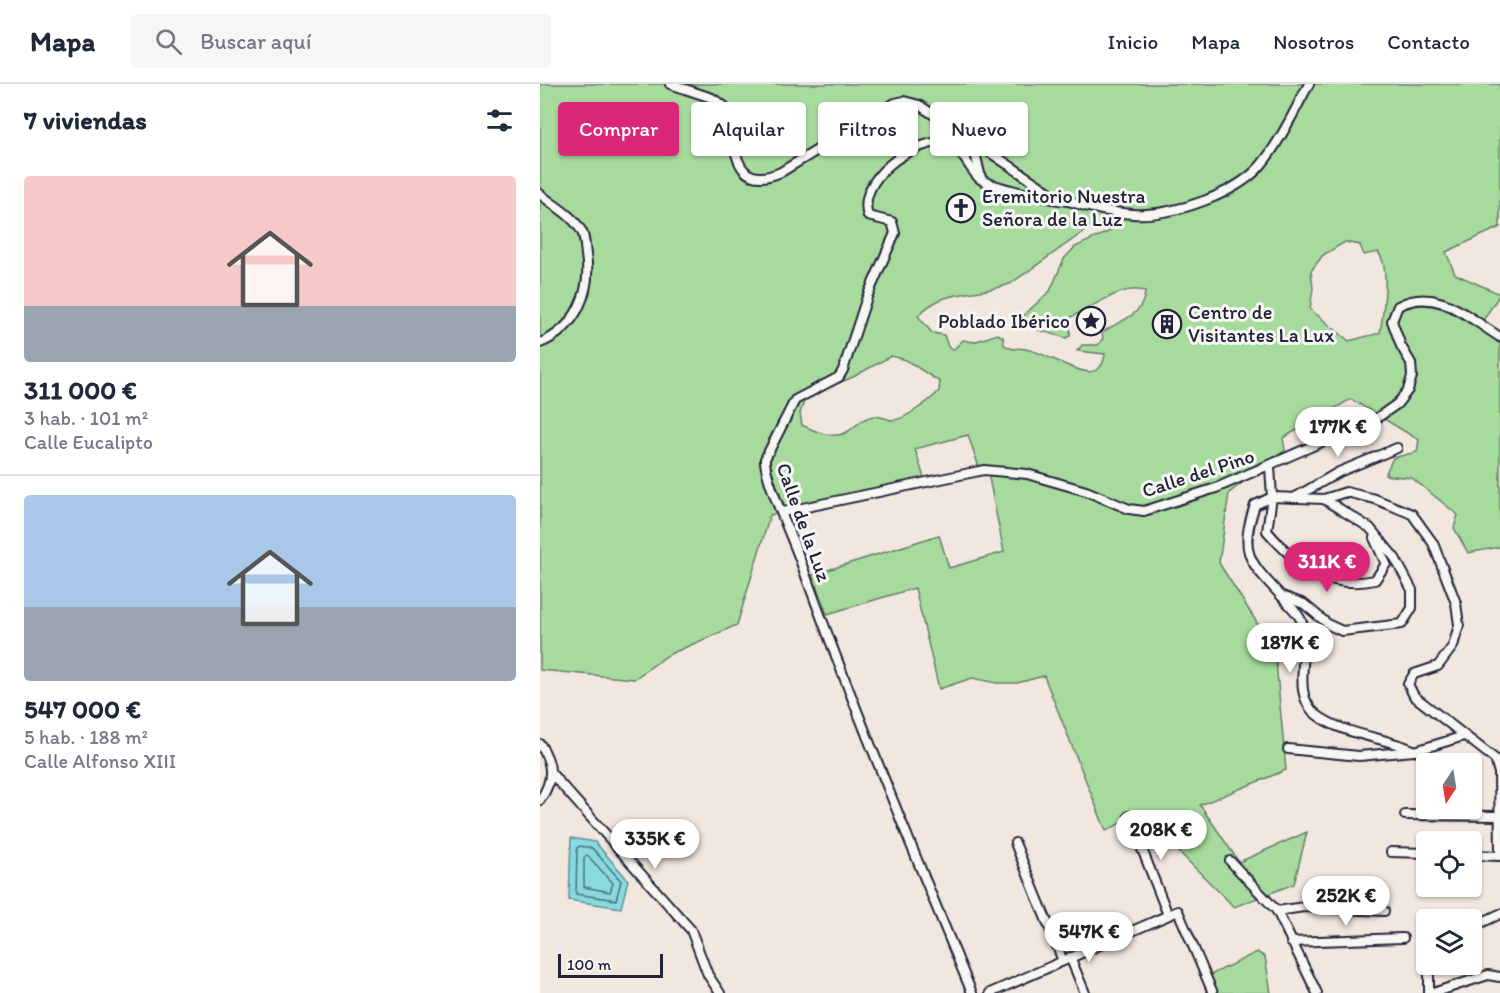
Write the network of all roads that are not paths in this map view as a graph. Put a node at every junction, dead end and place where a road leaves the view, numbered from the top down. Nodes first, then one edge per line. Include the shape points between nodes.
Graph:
1 (670, 84) edge
2 (1309, 84) edge
3 (930, 112) edge
4 (976, 156) edge
5 (996, 156) edge
6 (981, 180) junction
7 (540, 194) edge
8 (1068, 201) junction
9 (1500, 336) edge
10 (540, 343) edge
11 (1397, 448) dead end
12 (1270, 467) junction
13 (1272, 497) junction
14 (1294, 498) junction
15 (1324, 499) junction
16 (783, 512) junction
17 (1370, 528) junction
18 (1280, 595) junction
19 (1464, 736) junction
20 (540, 744) edge
21 (1288, 749) dead end
22 (1415, 751) junction
23 (551, 773) junction
24 (540, 800) edge
25 (1405, 815) dead end
26 (1130, 816) dead end
27 (1499, 816) edge
28 (1015, 843) dead end
29 (1391, 852) dead end
30 (1416, 853) edge
31 (1482, 855) edge
32 (1500, 855) edge
33 (1230, 861) dead end
34 (1384, 911) dead end
35 (1277, 912) junction
36 (1500, 914) edge
37 (1168, 915) junction
38 (1482, 922) edge
39 (1402, 939) dead end
40 (1291, 942) junction
41 (1066, 959) junction
42 (1431, 975) edge
43 (1500, 977) edge
44 (720, 993) edge
45 (972, 993) edge
46 (990, 993) edge
47 (1085, 993) edge
48 (1213, 993) edge
49 (1317, 993) edge
50 (1435, 993) edge

1 - 3 street via 724,106 734,151 752,176 781,172 878,111 904,101
2 - 8 street via 1265,161 1227,192 1147,214
4 - 6 street
5 - 8 street
6 - 8 street
6 - 16 street, Calle de la Luz via 953,145 946,142 916,150 880,171 873,180 868,216 892,222 895,233 839,377 795,400 765,459 764,469
7 - 10 street via 576,223 583,234 588,265 585,296 576,313 566,326
9 - 12 street, Calle del Pino via 1443,302 1426,297 1398,306 1392,321 1411,363 1412,376 1408,390 1397,404 1377,418
11 - 14 street via 1339,472
12 - 13 street
12 - 16 street, Calle del Pino via 1144,510 1129,509 1086,491 1027,474 984,470
13 - 14 street
13 - 17 street via 1268,531 1287,554 1327,580 1375,580 1386,564
13 - 18 street via 1255,505 1246,531 1247,555
14 - 15 street
15 - 17 street
15 - 19 street via 1346,492 1375,499 1412,514 1433,543 1456,603 1459,625 1453,646 1438,666 1414,674 1407,684 1414,696
16 - 45 street, Calle de la Luz via 845,686
17 - 18 street via 1395,558 1412,590 1412,608 1402,624 1342,631 1304,604
18 - 22 street via 1301,618 1306,637 1302,658 1305,698 1316,715 1341,728
19 - 22 street
19 - 27 street via 1495,759 1499,773
20 - 23 street
21 - 22 street via 1359,756
23 - 24 street
23 - 44 street via 691,930 708,975
25 - 27 street
26 - 37 street
27 - 32 street
28 - 41 street
29 - 30 street
31 - 32 street
33 - 35 street
34 - 35 street via 1304,907
35 - 40 street
36 - 38 street
37 - 41 street
37 - 48 street via 1178,911
39 - 40 street
40 - 49 street
41 - 46 street
41 - 47 street
42 - 50 street
43 - 50 street via 1488,975

